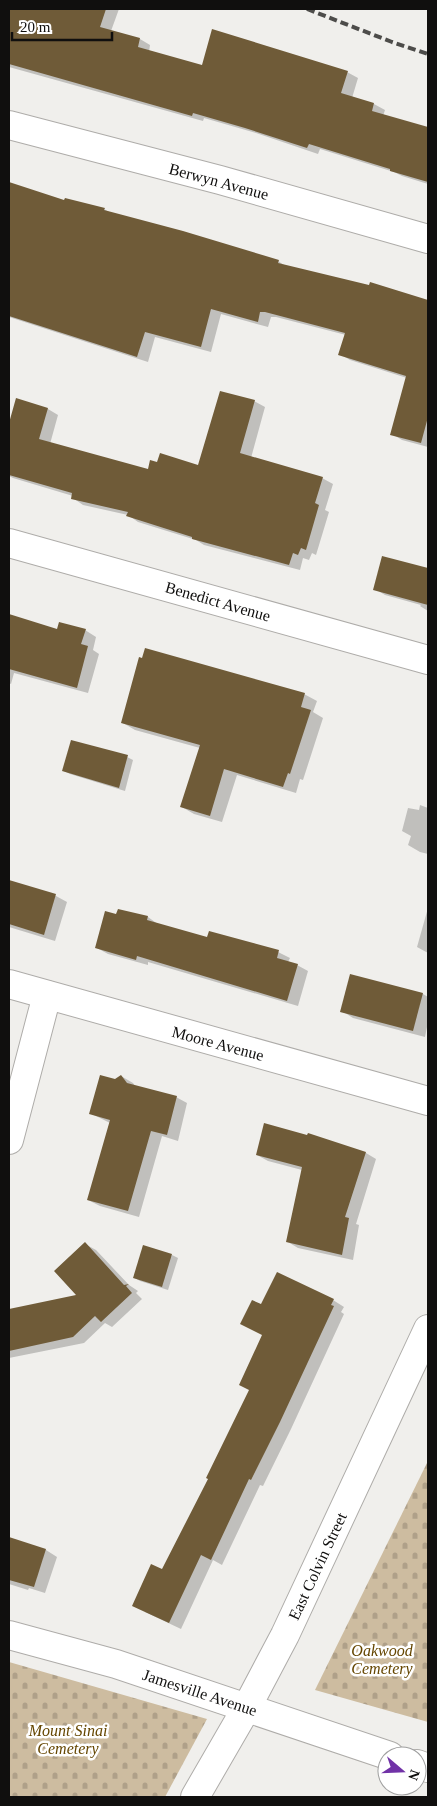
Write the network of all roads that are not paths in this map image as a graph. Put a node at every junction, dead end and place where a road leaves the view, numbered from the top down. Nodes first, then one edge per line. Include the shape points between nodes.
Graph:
1 (9, 125) edge
2 (428, 239) edge
3 (9, 543) edge
4 (428, 660) edge
5 (9, 984) edge
6 (47, 995) junction
7 (428, 1101) edge
8 (9, 1140) edge
9 (428, 1330) edge
10 (9, 1635) edge
11 (247, 1707) junction
12 (377, 1752) edge
13 (195, 1797) edge

1 - 2 street, Berwyn Avenue
3 - 4 street, Benedict Avenue
5 - 6 street, Moore Avenue
6 - 7 street, Moore Avenue
6 - 8 street
9 - 11 street, East Colvin Street
10 - 11 street, Jamesville Avenue via 116,1664
11 - 12 street, Jamesville Avenue
11 - 13 street, East Colvin Street

